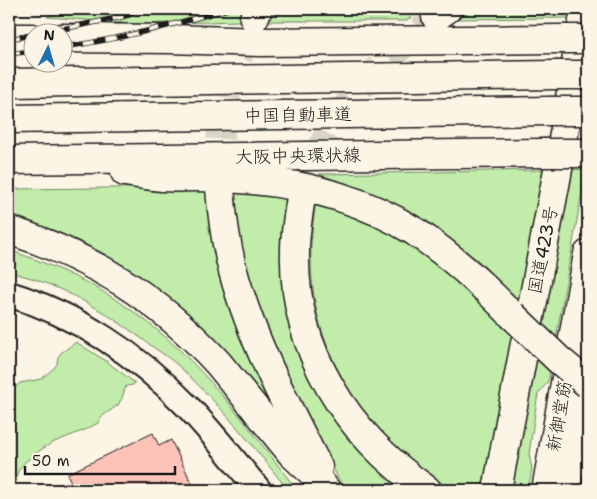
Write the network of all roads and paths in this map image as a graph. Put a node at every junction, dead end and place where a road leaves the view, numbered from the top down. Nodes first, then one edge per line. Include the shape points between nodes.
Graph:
1 (585, 9) edge
2 (9, 38) edge
3 (22, 38) edge
4 (72, 38) edge
5 (575, 39) edge
6 (588, 75) edge
7 (9, 83) edge
8 (588, 111) edge
9 (9, 119) edge
10 (588, 152) edge
11 (22, 160) edge
12 (220, 188) tunnel mouth
13 (301, 198) tunnel mouth
14 (9, 230) edge
15 (588, 254) edge
16 (9, 294) edge
17 (588, 366) edge
18 (588, 384) edge
19 (259, 490) edge
20 (326, 490) edge
21 (331, 490) edge
22 (427, 490) edge
23 (497, 490) edge
24 (546, 490) edge
25 (566, 490) edge

1 - 23 main road, 国道423号
2 - 3 main road
4 - 5 main road via 260,42
6 - 7 main road, 中国自動車道, bridge
8 - 9 main road, 中国自動車道, bridge
10 - 11 main road, 大阪中央環状線, bridge
11 - 18 main road, bridge via 163,177 263,181 320,191 357,203 415,232 460,266
12 - 21 main road via 230,257 248,315 274,378
13 - 22 main road via 295,263 300,310 312,352 326,381 359,428 383,454
14 - 20 main road via 82,258 125,282 169,315 205,348 292,454 313,472
15 - 24 main road, 新御堂筋
16 - 19 street via 61,314 98,334 156,376 188,407
17 - 25 main road, 新御堂筋

